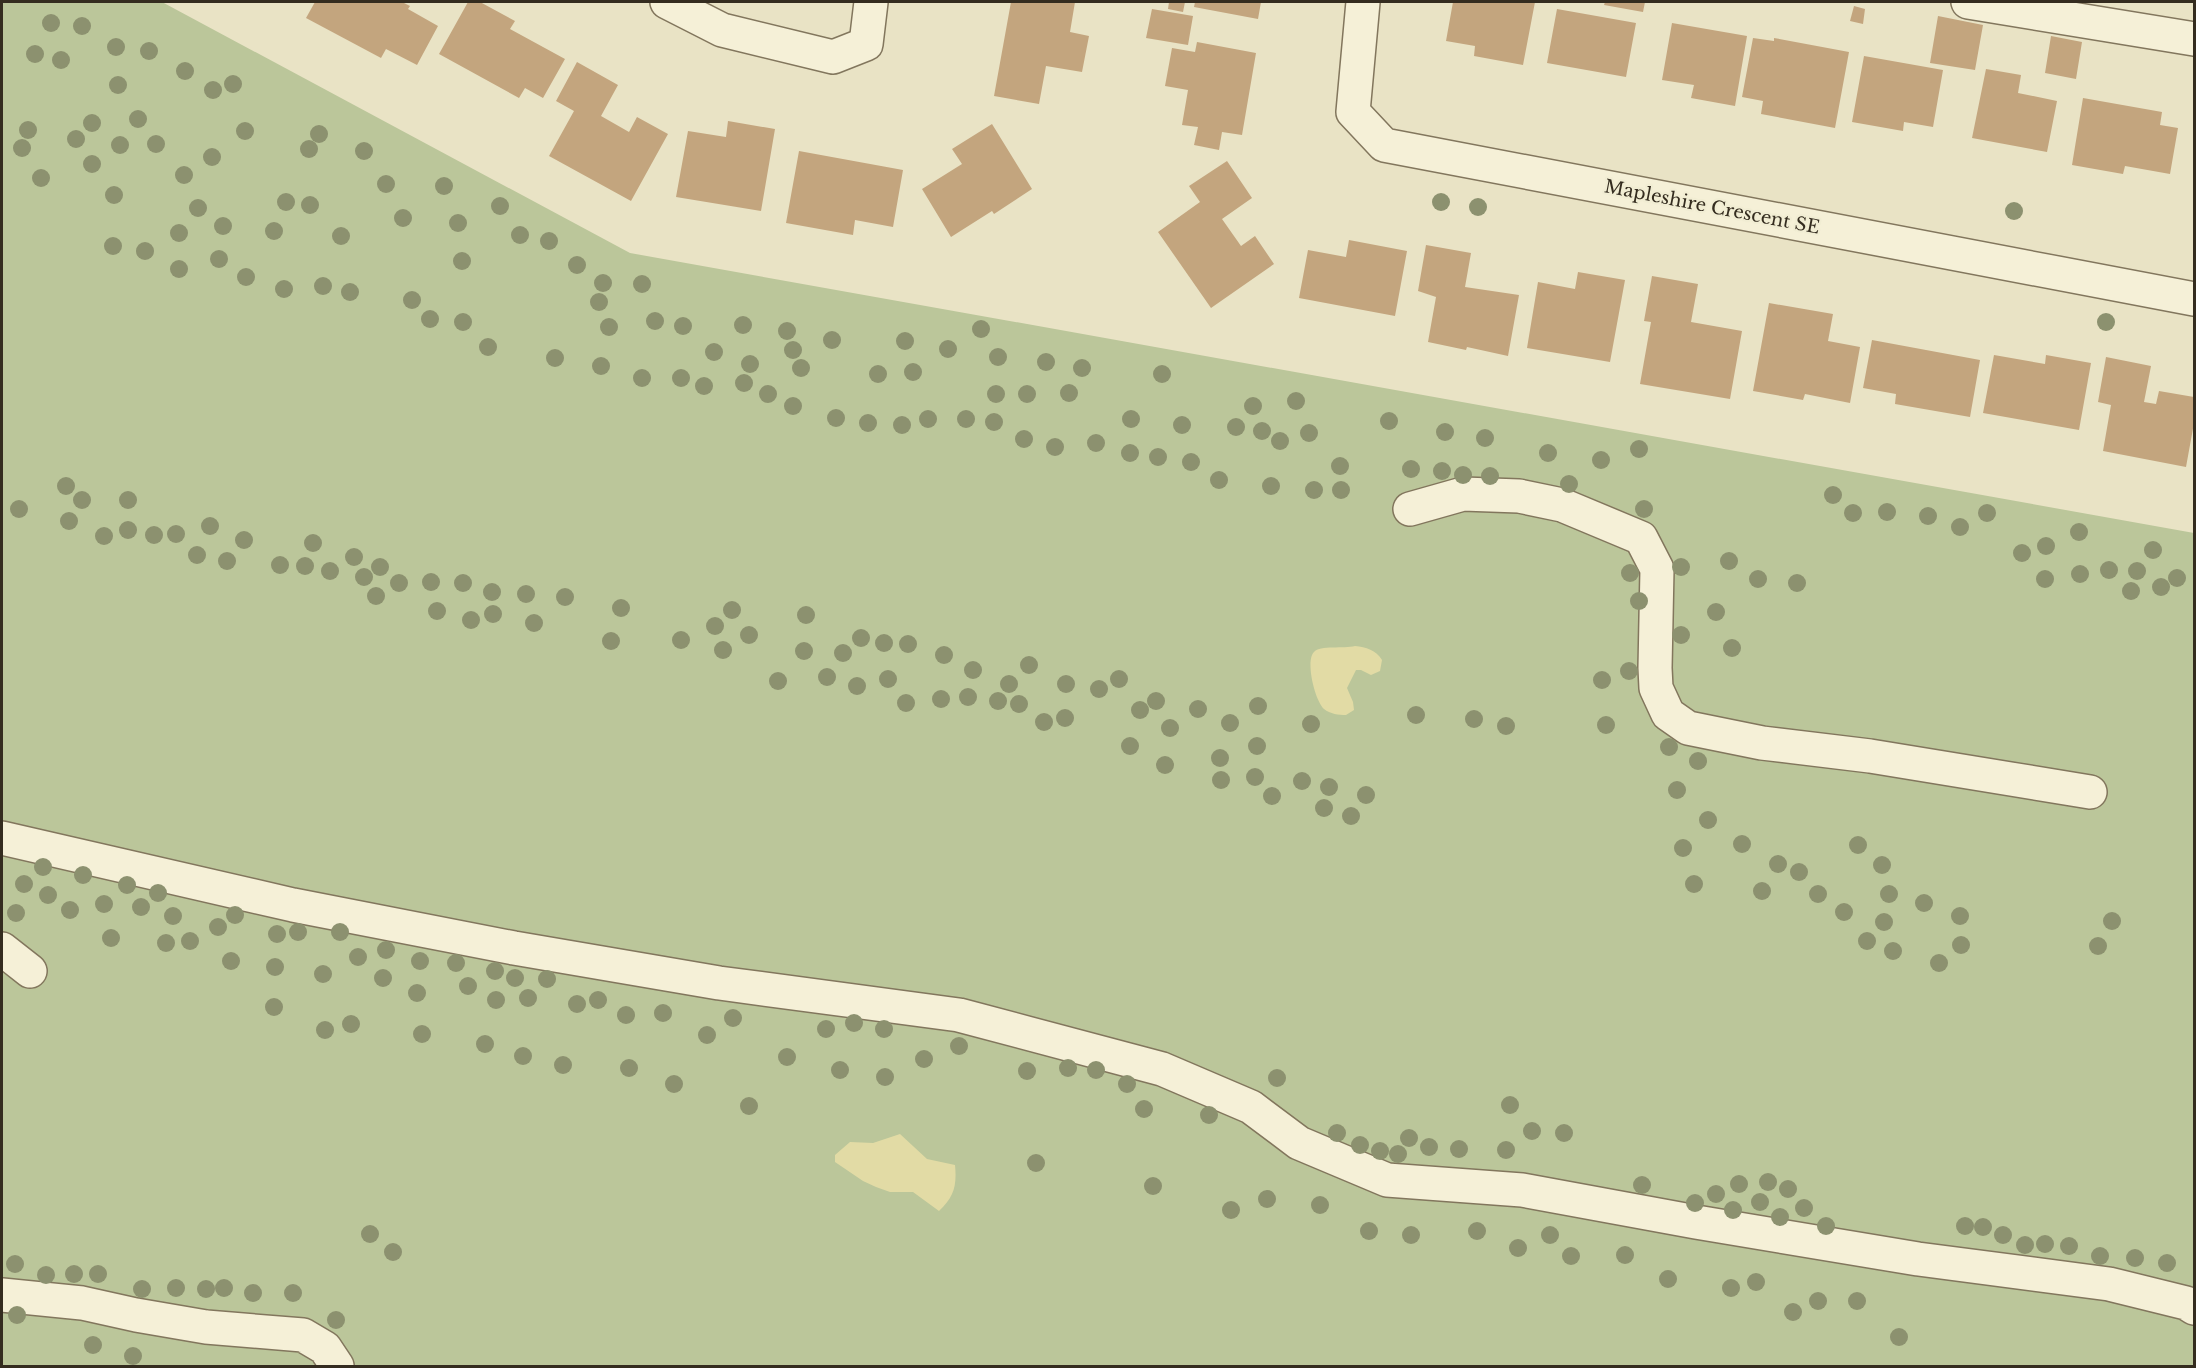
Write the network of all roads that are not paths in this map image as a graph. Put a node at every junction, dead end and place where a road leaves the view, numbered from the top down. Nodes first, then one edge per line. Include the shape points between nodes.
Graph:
1 (667, 2) edge
2 (871, 2) edge
3 (1363, 2) edge
4 (1968, 2) edge
5 (2194, 39) edge
6 (2194, 299) edge
7 (1410, 509) dead end
8 (2090, 792) dead end
9 (2, 838) edge
10 (2, 949) edge
11 (30, 971) dead end
12 (2, 1295) edge
13 (2194, 1308) edge
14 (337, 1366) edge

1 - 2 street via 722,30 833,57 866,44
3 - 6 street, Mapleshire Crescent SE via 1353,112 1383,145
4 - 5 street
7 - 8 street via 1463,494 1519,496 1562,505 1641,538 1657,569 1656,688 1668,714 1688,728
9 - 13 street via 293,905 514,948 719,983 959,1015 1162,1069 1251,1107 1299,1143 1387,1180 1522,1190 1918,1259 2109,1284
10 - 11 street
12 - 14 street via 82,1303 206,1327 303,1335 325,1348

